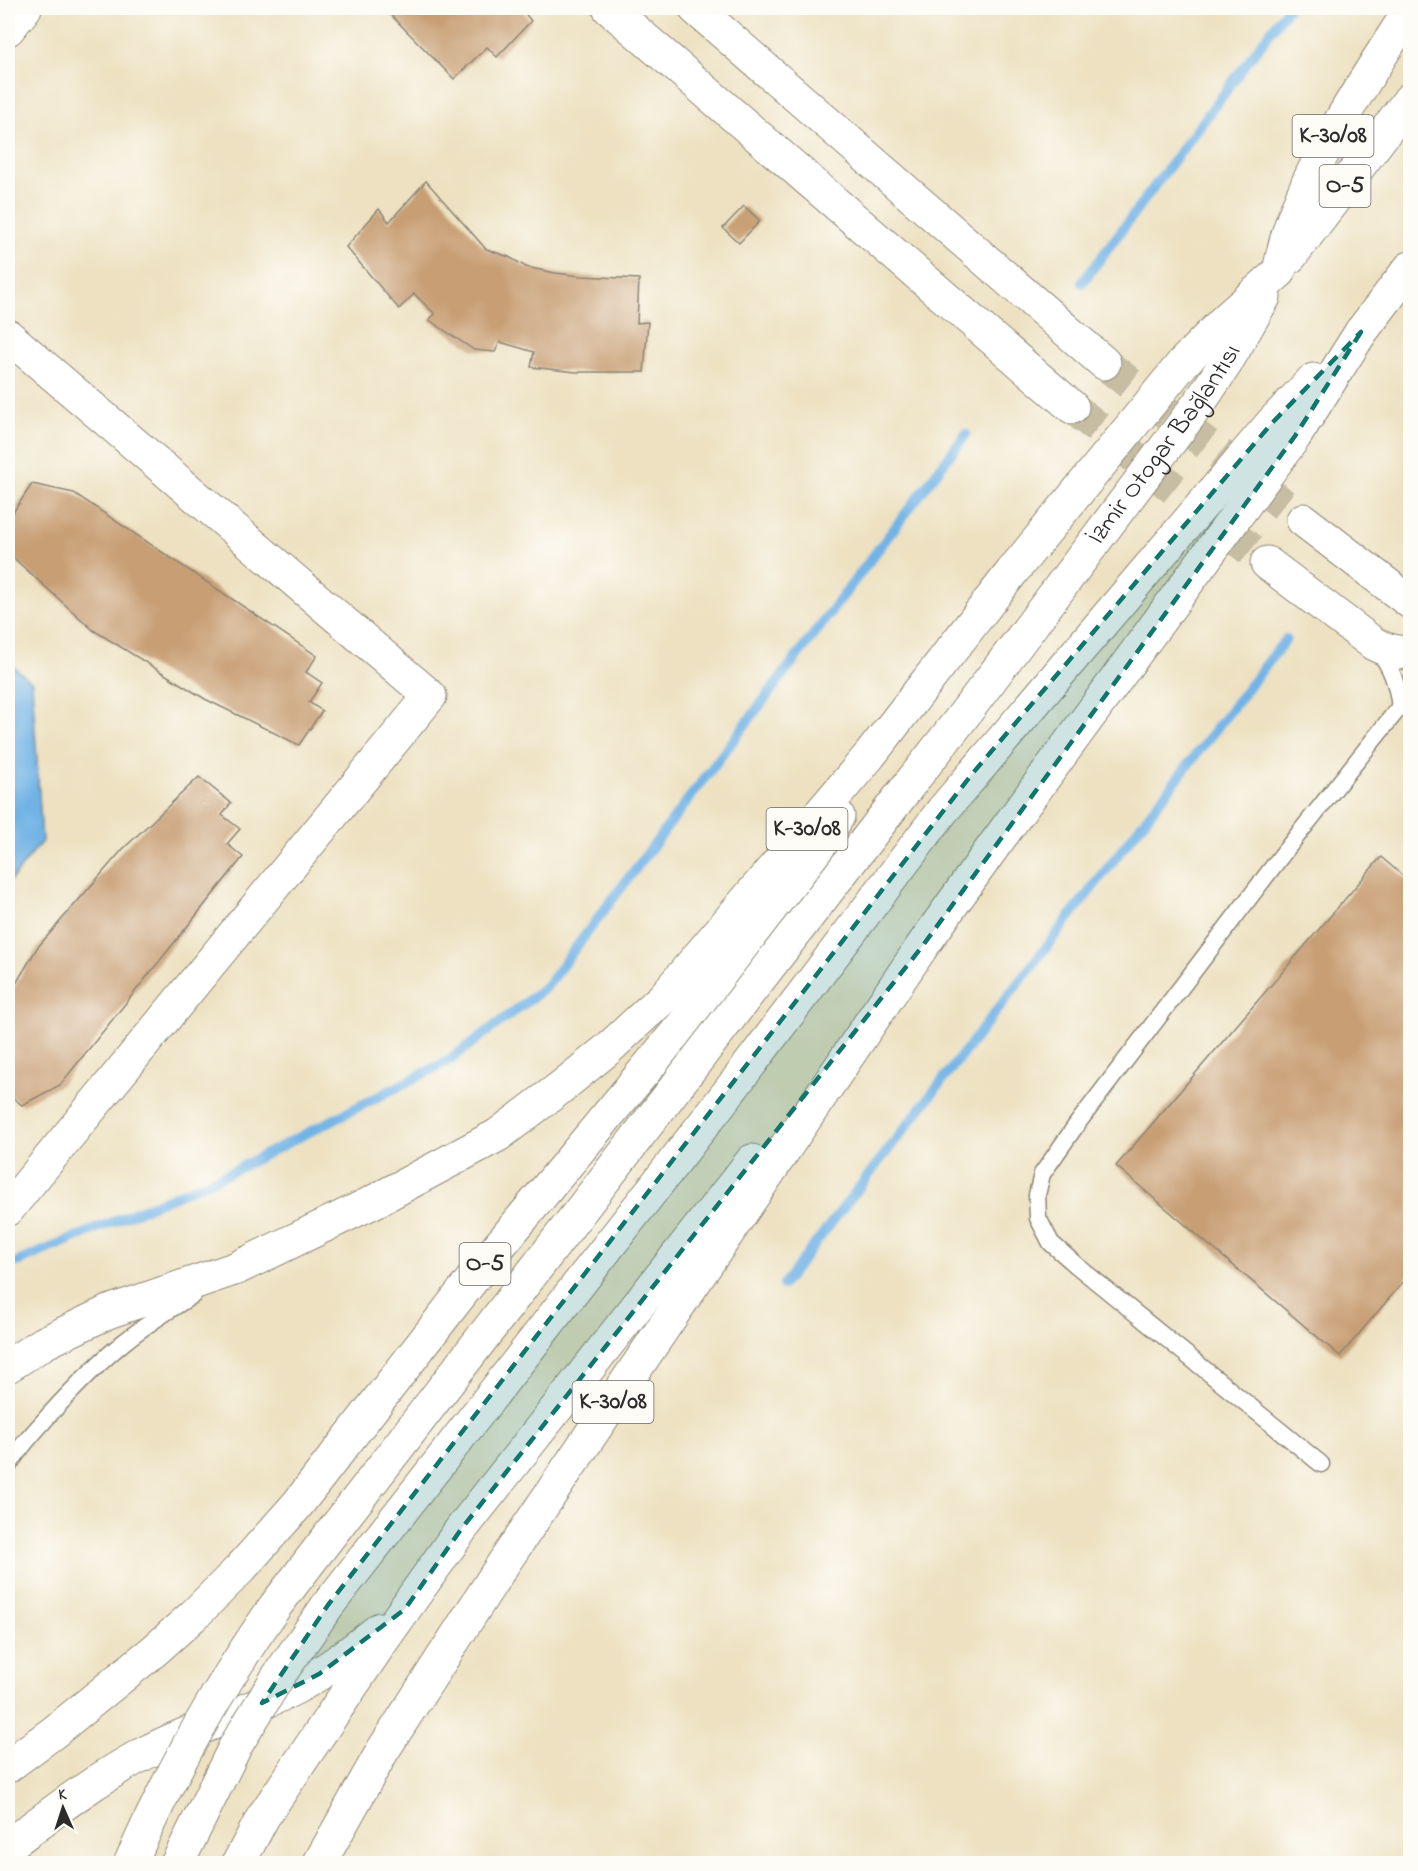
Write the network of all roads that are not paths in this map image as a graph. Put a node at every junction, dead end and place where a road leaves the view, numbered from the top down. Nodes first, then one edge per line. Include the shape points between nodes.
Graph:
1 (26, 8) edge
2 (609, 8) edge
3 (695, 8) edge
4 (1410, 10) edge
5 (8, 29) edge
6 (1410, 99) edge
7 (1410, 268) edge
8 (1279, 272) junction
9 (1410, 297) edge
10 (1361, 332) junction
11 (8, 336) edge
12 (1104, 363) tunnel mouth
13 (1072, 407) tunnel mouth
14 (1303, 520) tunnel mouth
15 (1267, 563) tunnel mouth
16 (1410, 602) edge
17 (1374, 644) junction
18 (1410, 652) edge
19 (1410, 687) edge
20 (1405, 700) edge
21 (870, 756) junction
22 (921, 948) junction
23 (8, 1209) edge
24 (237, 1268) junction
25 (8, 1366) edge
26 (1321, 1464) dead end
27 (8, 1467) edge
28 (405, 1610) junction
29 (8, 1766) edge
30 (8, 1846) edge
31 (130, 1863) edge
32 (177, 1863) edge
33 (238, 1863) edge
34 (319, 1863) edge

1 - 5 main road
2 - 13 main road
3 - 12 main road
4 - 8 main road, K-30/08 via 1309,179 1289,229
6 - 8 main road, İzmir Otogar Bağlantısı / O-5
7 - 10 main road
8 - 21 main road, K-30/08 via 1171,377 1012,572
8 - 31 main road, İzmir Otogar Bağlantısı, bridge via 1202,399 960,720 282,1597 233,1670 168,1781
9 - 10 main road, K-30/08
10 - 22 main road, K-30/08 via 1295,436
10 - 32 main road, bridge via 1272,423 943,810 728,1093 328,1605 236,1745
11 - 23 main road via 430,696
14 - 16 main road
15 - 17 main road
17 - 18 main road via 1401,654
17 - 20 lane via 1387,661
19 - 20 lane
20 - 26 lane via 1077,1124 1042,1174 1037,1195 1038,1218 1051,1243
21 - 24 main road, K-30/08 via 664,997 560,1088 498,1135
21 - 29 main road, O-5 via 817,853 760,932 486,1263 297,1505 194,1615
22 - 28 main road via 462,1528
22 - 34 main road, K-30/08 via 503,1564 382,1750
24 - 25 main road via 108,1312 44,1343
24 - 27 lane, K-30/08 via 124,1342 40,1425
28 - 30 main road via 311,1679 159,1746 94,1782
28 - 33 main road via 263,1817

